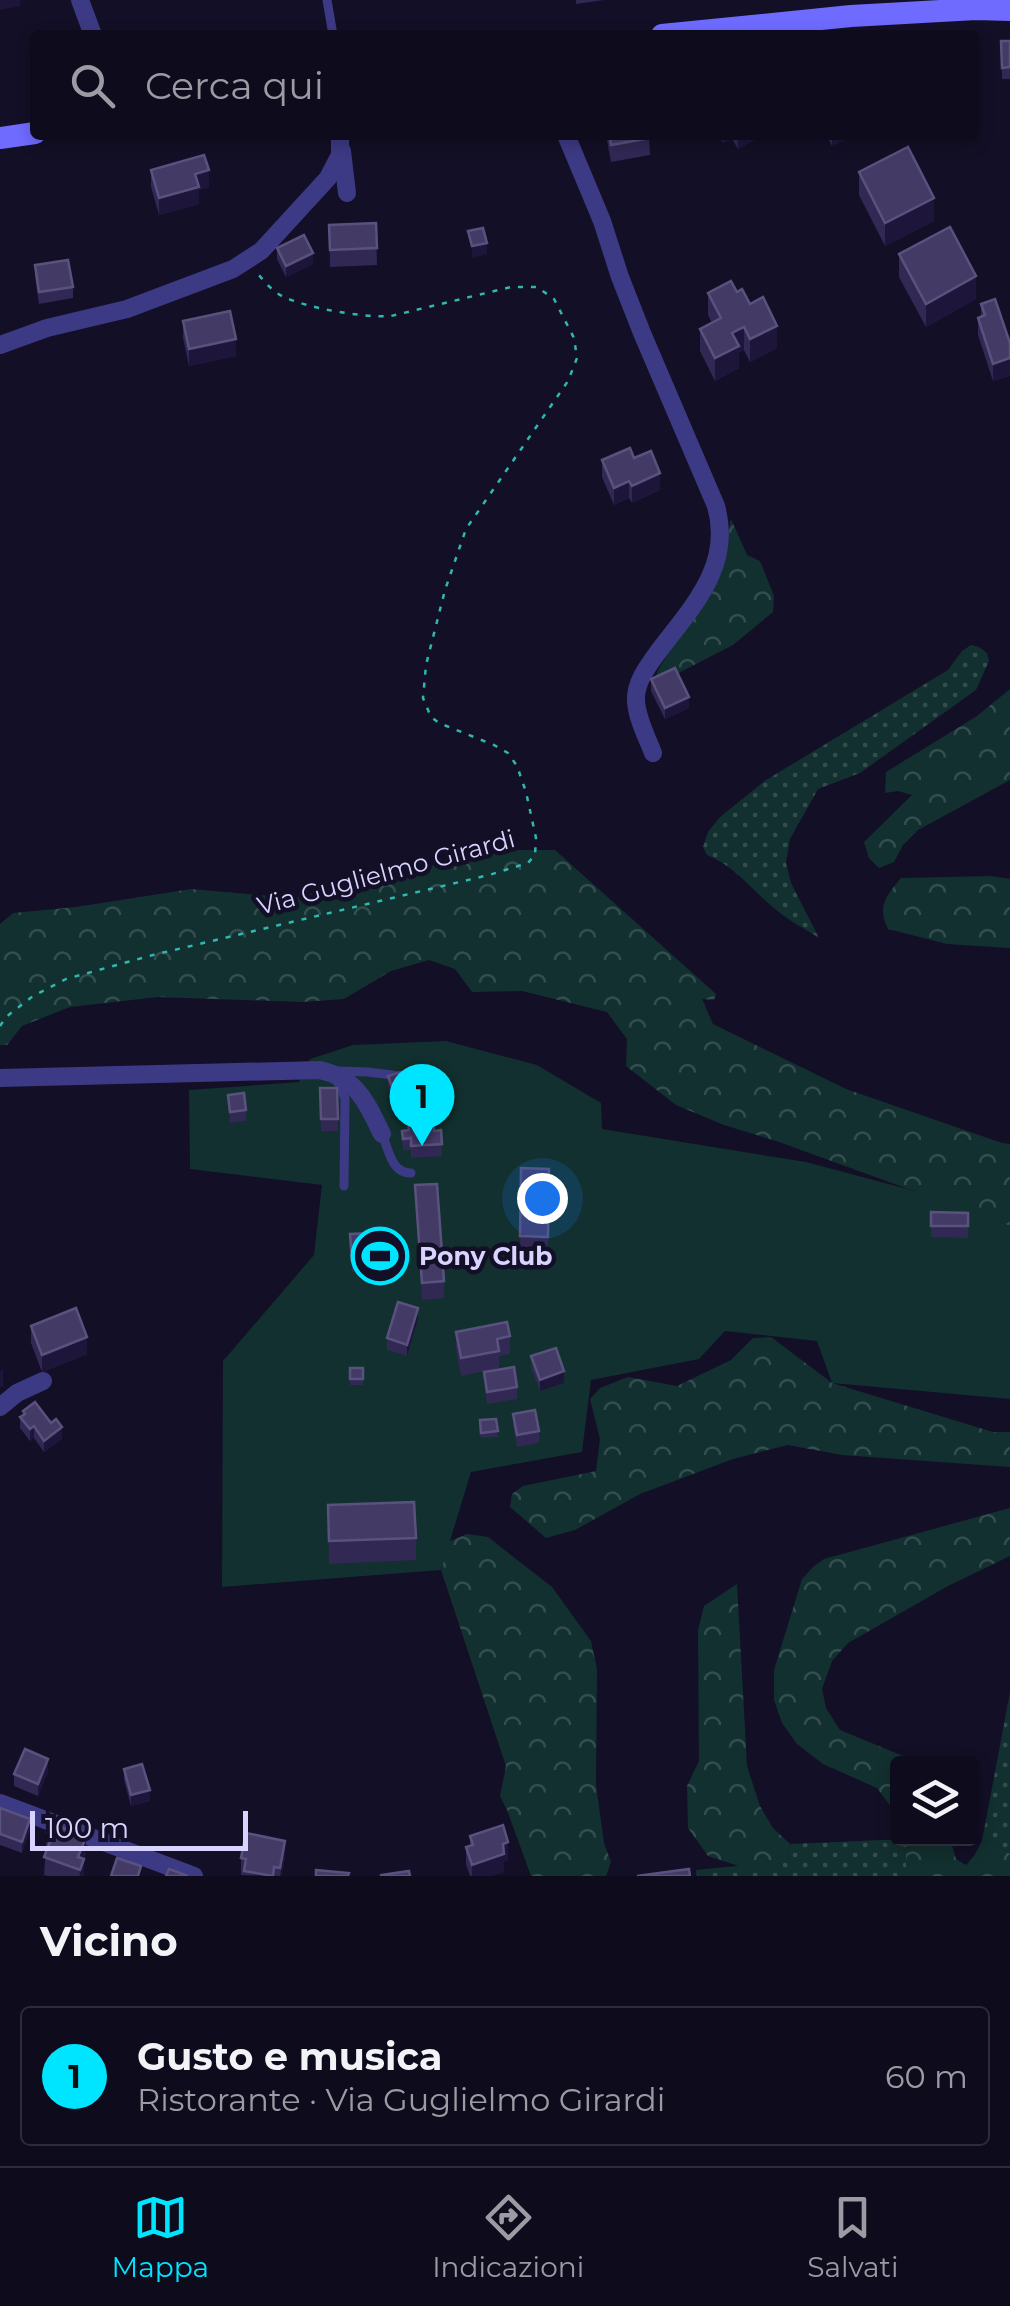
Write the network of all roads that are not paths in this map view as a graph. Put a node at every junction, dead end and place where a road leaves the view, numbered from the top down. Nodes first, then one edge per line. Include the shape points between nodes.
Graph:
1 (80, 0) edge
2 (327, 0) edge
3 (851, 8) edge
4 (1010, 10) edge
5 (90, 30) edge
6 (332, 30) edge
7 (697, 30) edge
8 (30, 133) edge
9 (0, 138) edge
10 (340, 140) edge
11 (340, 140) edge
12 (568, 140) edge
13 (347, 193) dead end
14 (602, 222) junction
15 (636, 285) dead end
16 (0, 346) edge
17 (654, 753) dead end
18 (325, 1071) junction
19 (0, 1078) edge
20 (434, 1084) dead end
21 (382, 1134) joint
22 (411, 1174) dead end
23 (344, 1186) dead end
24 (42, 1381) dead end
25 (0, 1406) edge
26 (0, 1803) edge
27 (194, 1876) edge

1 - 5 street
2 - 6 lane
3 - 4 main road
3 - 7 main road
8 - 9 main road
10 - 13 street
11 - 16 street via 328,178 250,260 127,309
12 - 14 street
14 - 15 street
14 - 17 street via 722,533 702,593 638,685 636,705
18 - 19 street
18 - 20 lane
18 - 21 street via 356,1087
18 - 23 lane via 345,1098
21 - 22 lane via 397,1170
24 - 25 street
26 - 27 street

